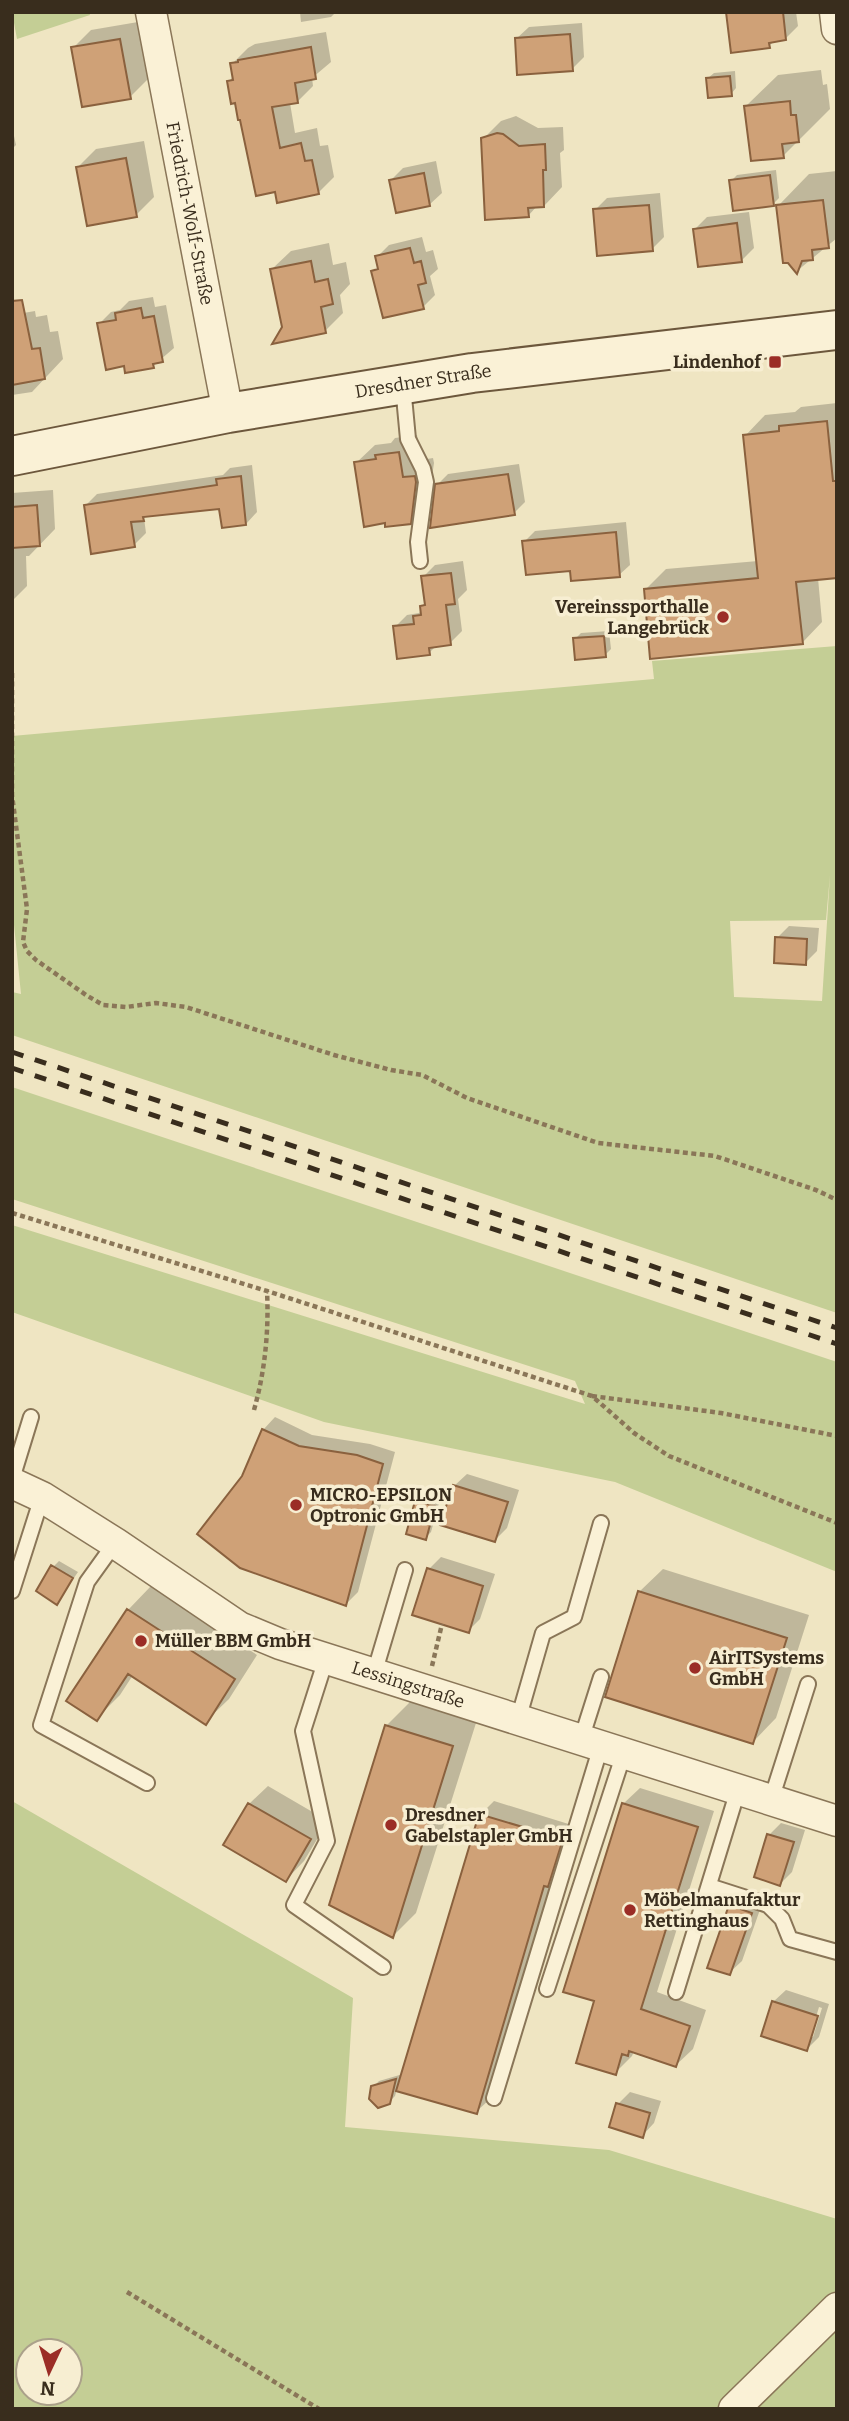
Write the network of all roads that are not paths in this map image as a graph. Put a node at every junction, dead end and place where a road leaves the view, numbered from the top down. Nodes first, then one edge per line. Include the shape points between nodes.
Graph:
1 (151, 12) edge
2 (835, 12) edge
3 (837, 29) edge
4 (837, 330) edge
5 (403, 385) junction
6 (228, 413) junction
7 (12, 456) edge
8 (421, 561) dead end
9 (31, 1416) dead end
10 (12, 1481) edge
11 (42, 1497) junction
12 (601, 1523) dead end
13 (115, 1543) junction
14 (405, 1570) dead end
15 (12, 1591) edge
16 (326, 1659) junction
17 (374, 1674) junction
18 (601, 1677) dead end
19 (808, 1684) dead end
20 (518, 1720) junction
21 (602, 1746) junction
22 (147, 1783) dead end
23 (738, 1790) junction
24 (771, 1800) junction
25 (837, 1821) edge
26 (709, 1886) junction
27 (837, 1952) edge
28 (383, 1967) dead end
29 (547, 1989) dead end
30 (676, 1992) dead end
31 (494, 2098) dead end
32 (837, 2308) edge
33 (734, 2409) edge

1 - 6 street, Friedrich-Wolf-Straße
2 - 3 street
4 - 5 main road, Dresdner Straße
5 - 6 main road, Dresdner Straße
5 - 8 lane via 408,439 426,482 418,533
6 - 7 main road, Dresdner Straße
9 - 10 lane
10 - 11 street, Lessingstraße
11 - 13 street, Lessingstraße
11 - 15 lane
12 - 20 lane via 574,1618 542,1633
13 - 16 street, Lessingstraße via 239,1627
13 - 22 lane via 87,1582 41,1725
14 - 17 lane
16 - 17 street, Lessingstraße
16 - 28 lane via 303,1731 327,1841 294,1905
17 - 20 street, Lessingstraße
18 - 21 lane
19 - 24 lane
20 - 21 street, Lessingstraße
21 - 23 street, Lessingstraße
21 - 29 lane
21 - 31 lane
23 - 24 street, Lessingstraße
23 - 26 lane
24 - 25 street, Lessingstraße
26 - 27 lane via 768,1905 782,1919 790,1939
26 - 30 lane
32 - 33 street

